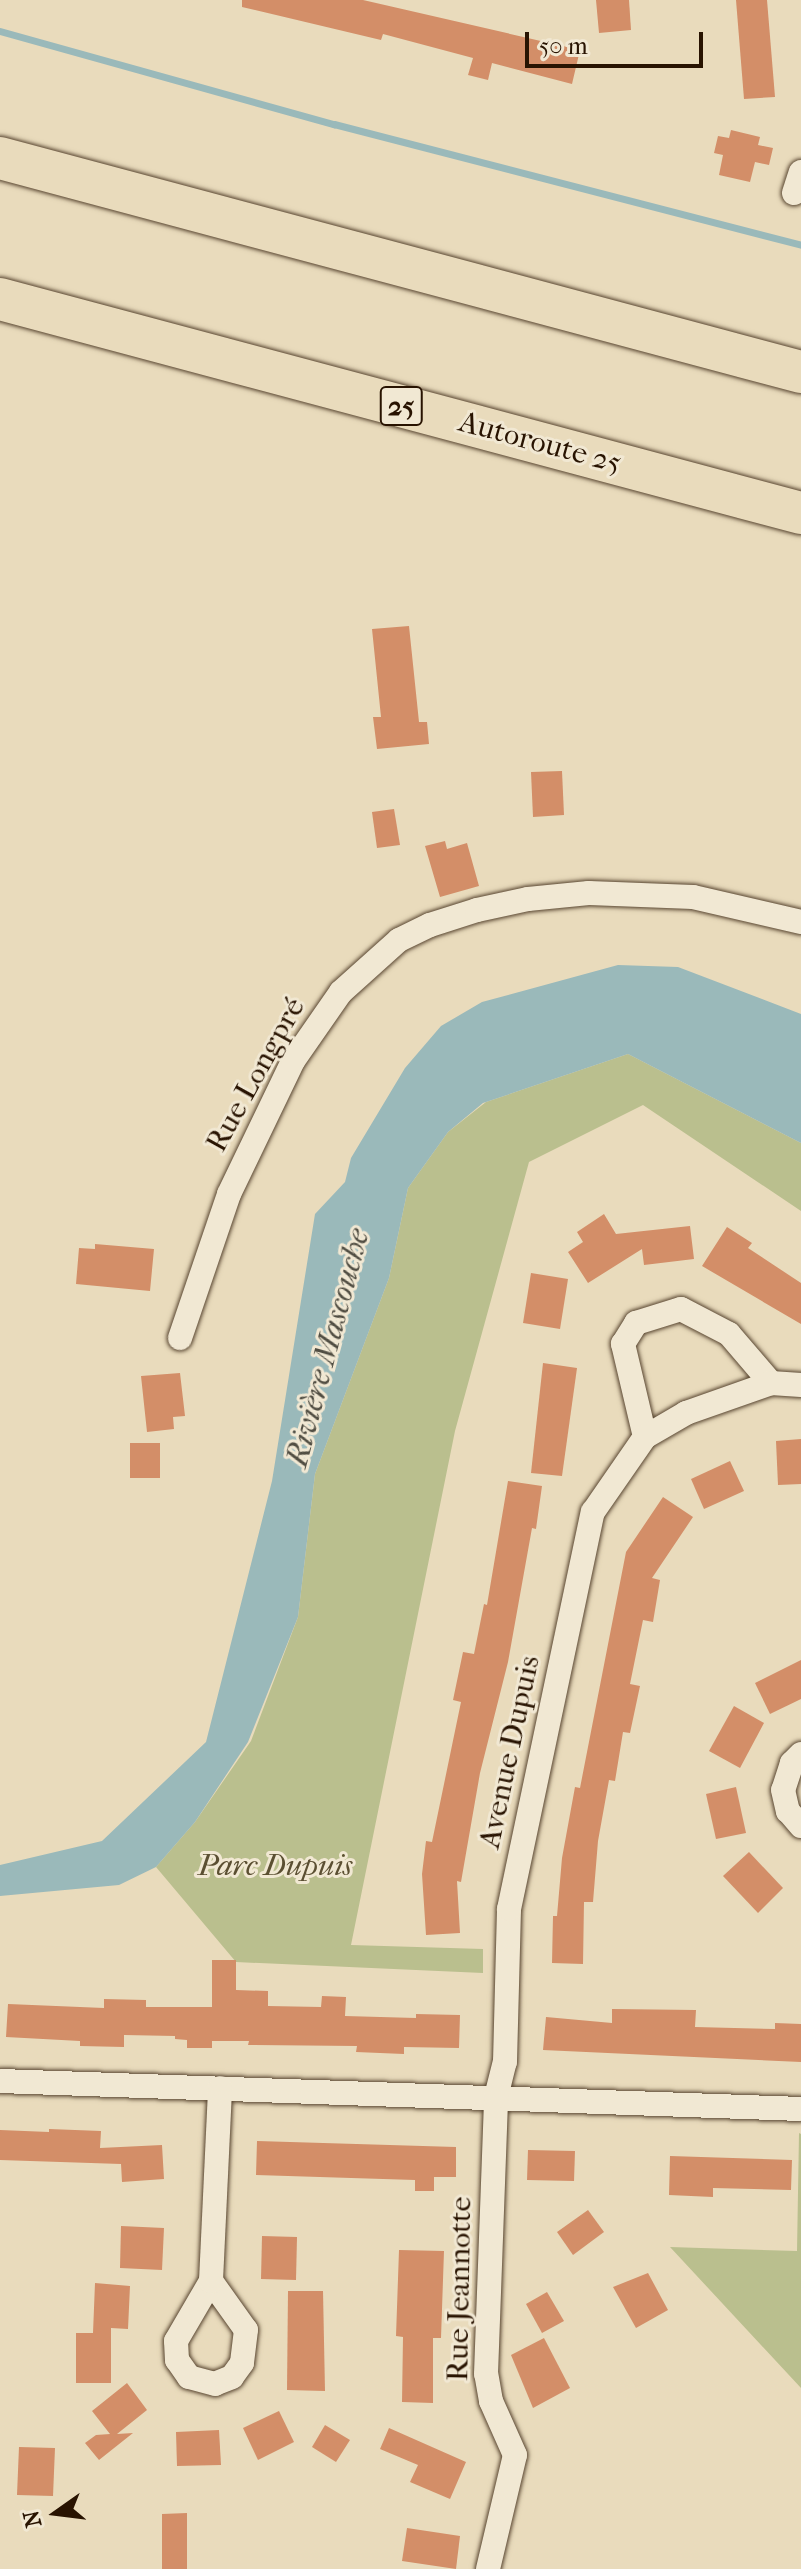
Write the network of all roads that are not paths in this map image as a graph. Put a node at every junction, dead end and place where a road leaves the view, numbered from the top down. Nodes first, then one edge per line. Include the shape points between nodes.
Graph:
1 (0, 158) edge
2 (0, 299) edge
3 (801, 372) edge
4 (801, 513) edge
5 (801, 922) edge
6 (180, 1338) dead end
7 (771, 1383) junction
8 (801, 1385) edge
9 (645, 1437) junction
10 (801, 1754) edge
11 (801, 1826) edge
12 (0, 2081) edge
13 (220, 2088) junction
14 (496, 2097) junction
15 (801, 2109) edge
16 (211, 2281) dead end
17 (488, 2569) edge

1 - 3 highway
2 - 4 highway, Autoroute 25 / 25
5 - 6 street, Rue Longpré via 693,897 589,893 477,910 399,940 341,992 293,1061 229,1194
7 - 8 street, Avenue Dupuis
7 - 9 street, Avenue Dupuis via 686,1413
7 - 9 street via 729,1334 681,1309 636,1323 623,1344
9 - 14 street, Avenue Dupuis via 593,1512 509,1909 505,2062
10 - 11 street via 792,1763 783,1790 788,1811
12 - 13 street
13 - 14 street
13 - 16 street
14 - 15 street
14 - 17 street, Rue Jeannotte via 486,2374 491,2401 515,2455

